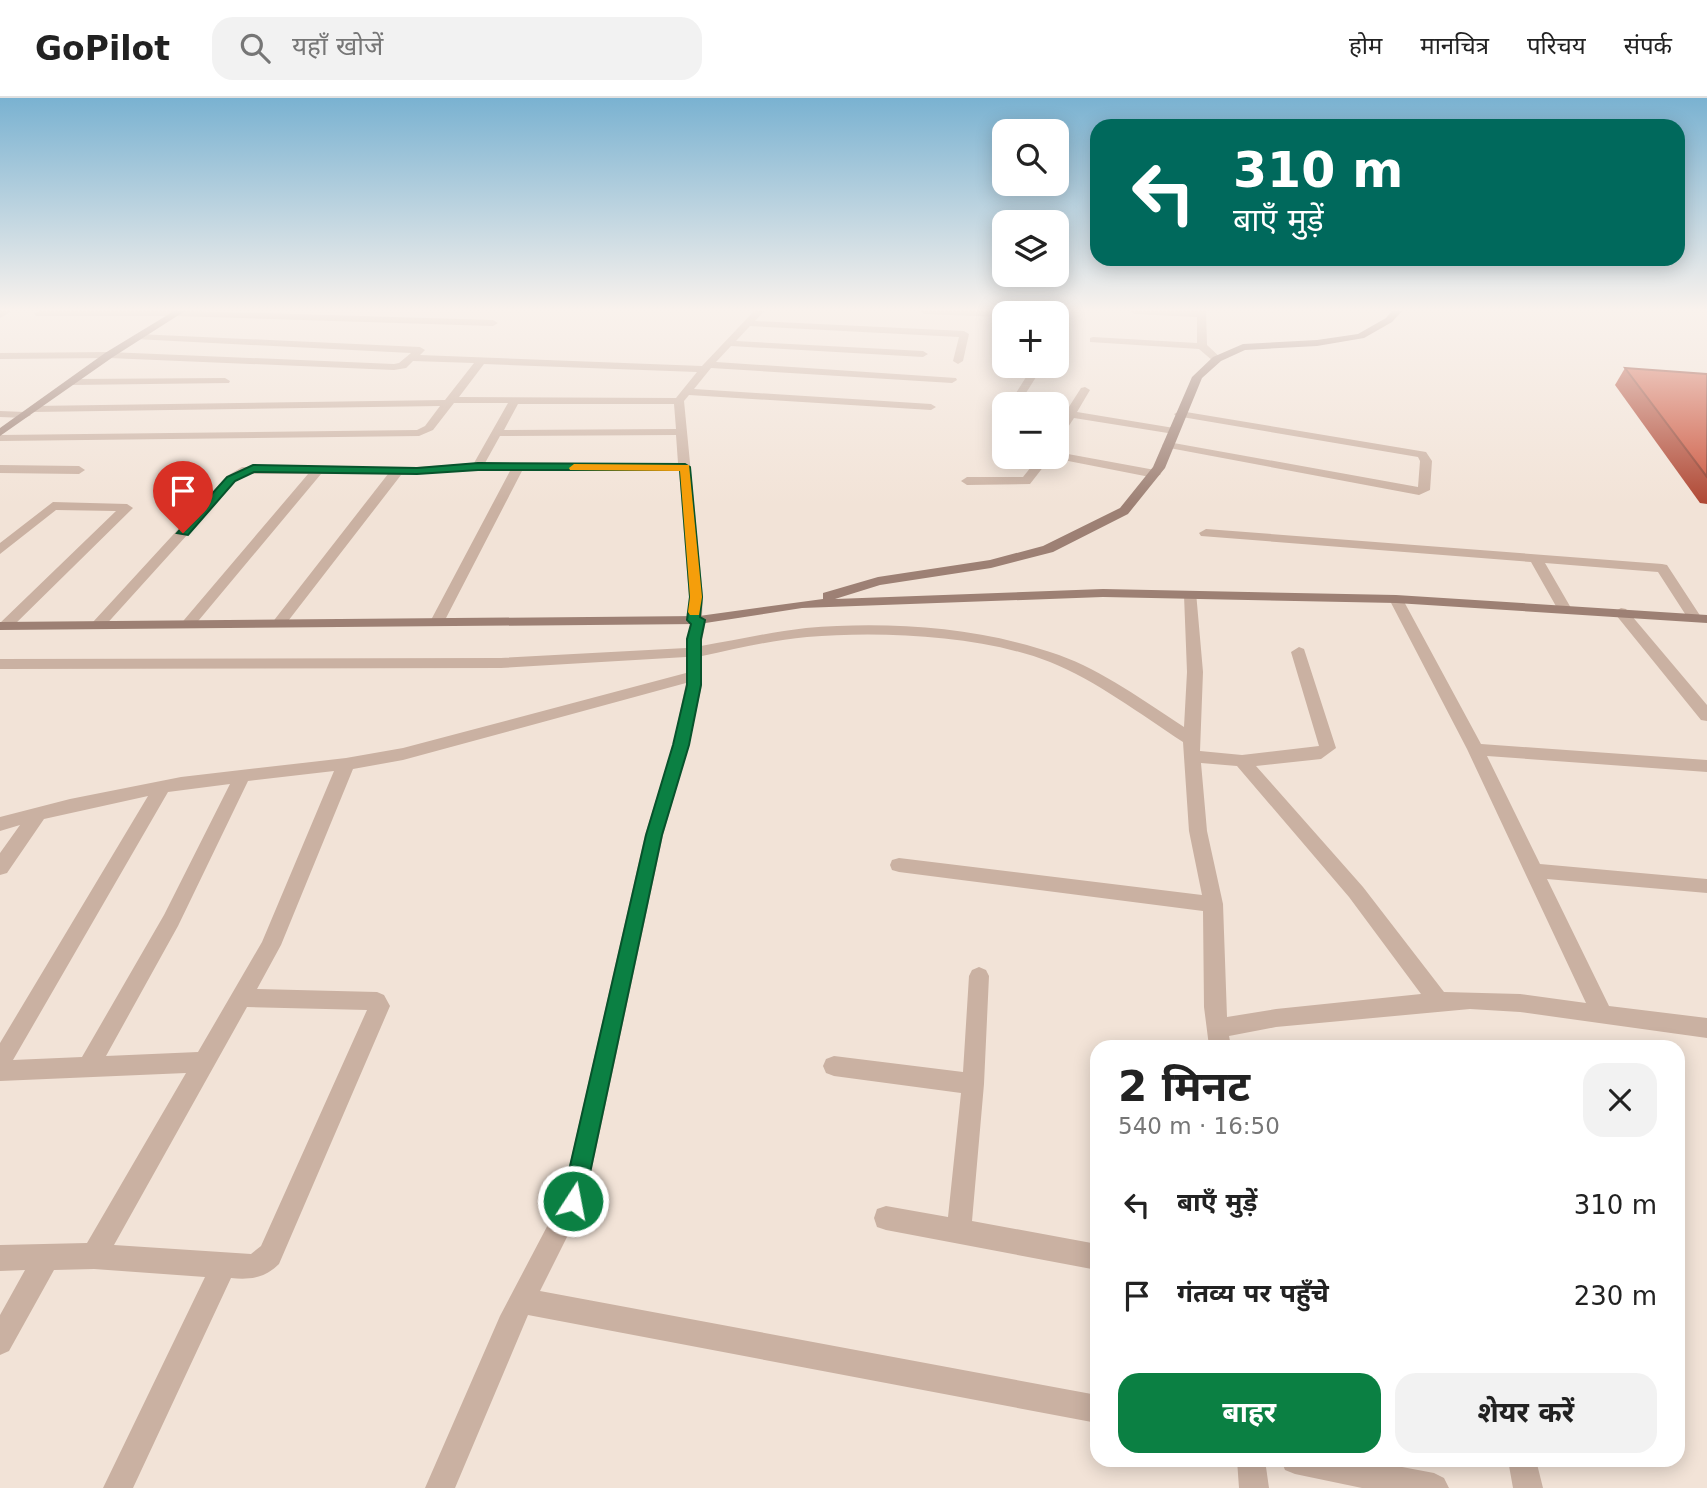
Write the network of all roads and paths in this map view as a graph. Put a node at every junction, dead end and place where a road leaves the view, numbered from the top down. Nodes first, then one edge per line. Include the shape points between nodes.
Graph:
1 (80, 376) edge
2 (469, 376) edge
3 (699, 376) edge
4 (874, 376) edge
5 (1198, 376) edge
6 (952, 380) dead end
7 (225, 381) dead end
8 (71, 382) junction
9 (1085, 390) dead end
10 (683, 396) junction
11 (515, 400) junction
12 (449, 402) junction
13 (931, 407) dead end
14 (29, 412) junction
15 (0, 414) edge
16 (1069, 414) edge
17 (1072, 414) junction
18 (1180, 414) junction
19 (1069, 418) edge
20 (1174, 430) junction
21 (681, 432) junction
22 (497, 433) junction
23 (0, 436) edge
24 (1168, 445) junction
25 (1069, 458) edge
26 (478, 466) junction
27 (518, 467) junction
28 (685, 467) junction
29 (0, 469) edge
30 (319, 469) junction
31 (1036, 469) edge
32 (79, 470) dead end
33 (397, 471) junction
34 (1155, 474) junction
35 (967, 481) dead end
36 (1206, 533) dead end
37 (0, 550) edge
38 (1535, 557) junction
39 (1191, 595) junction
40 (1396, 599) junction
41 (802, 604) junction
42 (1564, 608) junction
43 (1622, 612) junction
44 (1700, 618) edge
45 (438, 620) junction
46 (696, 620) junction
47 (280, 622) junction
48 (189, 624) junction
49 (98, 625) junction
50 (3, 626) edge
51 (695, 652) junction
52 (1299, 652) dead end
53 (0, 664) edge
54 (694, 676) junction
55 (1707, 716) edge
56 (1191, 747) junction
57 (1475, 748) junction
58 (1242, 761) junction
59 (346, 764) junction
60 (1707, 766) edge
61 (243, 774) junction
62 (162, 787) junction
63 (38, 813) junction
64 (0, 824) edge
65 (899, 865) dead end
66 (0, 868) edge
67 (1534, 871) junction
68 (1707, 886) edge
69 (1213, 904) junction
70 (979, 976) dead end
71 (240, 998) junction
72 (1439, 1001) junction
73 (1602, 1013) junction
74 (1707, 1028) edge
75 (1219, 1037) edge
76 (203, 1062) junction
77 (0, 1063) edge
78 (89, 1066) junction
79 (834, 1066) dead end
80 (0, 1071) edge
81 (973, 1084) junction
82 (886, 1218) dead end
83 (959, 1232) junction
84 (94, 1256) junction
85 (1090, 1256) edge
86 (0, 1258) edge
87 (46, 1258) junction
88 (224, 1265) junction
89 (522, 1301) junction
90 (0, 1342) edge
91 (1090, 1408) edge
92 (1252, 1467) edge
93 (1330, 1467) edge
94 (1524, 1467) edge
95 (118, 1488) edge
96 (440, 1488) edge
97 (1254, 1488) edge
98 (1434, 1488) edge
99 (1528, 1488) edge

1 - 8 street
2 - 12 street
3 - 10 street
4 - 6 street
5 - 18 street
7 - 8 street
8 - 14 street
9 - 17 street
10 - 11 street
10 - 13 street
10 - 21 street
11 - 12 street
11 - 22 street
12 - 14 street
12 - 23 street via 425,431 410,434
14 - 15 street
14 - 23 street
16 - 17 street
17 - 19 street
17 - 20 street
18 - 20 street
18 - 24 street via 1422,454 1426,461 1424,490
20 - 24 street
21 - 22 street
21 - 28 street
22 - 26 street
24 - 34 street
25 - 34 street
26 - 27 street
26 - 33 street
27 - 28 street
27 - 45 street
28 - 46 street
29 - 32 street
30 - 33 street
30 - 48 street
30 - 49 street via 253,468 231,479
31 - 35 street via 1026,481
33 - 47 street
34 - 41 street via 1124,511 1048,549 991,564 878,581
36 - 38 street
37 - 50 street via 53,506 127,508
38 - 42 street
38 - 44 street via 1662,568
39 - 40 street
39 - 41 street via 1103,593
39 - 56 street via 1195,708
40 - 42 street
40 - 57 street
41 - 46 street
42 - 43 street
43 - 44 street
43 - 55 street
45 - 46 street
45 - 47 street
46 - 51 street
47 - 48 street
48 - 49 street
49 - 50 street
51 - 53 street via 501,663
51 - 54 street
51 - 56 street via 806,633 870,630 997,643 1055,659 1112,688
52 - 58 street via 1328,748 1321,753
54 - 59 street via 404,754
54 - 89 street via 573,1201
56 - 58 street
56 - 69 street via 1198,831
57 - 60 street
57 - 67 street
58 - 72 street via 1356,892
59 - 61 street
59 - 71 street via 271,945
61 - 62 street
61 - 78 street via 172,919
62 - 63 street
62 - 77 street
63 - 64 street
63 - 66 street
65 - 69 street
67 - 68 street
67 - 73 street
69 - 75 street via 1214,1007
70 - 81 street
71 - 76 street
71 - 88 street via 376,1001 379,1006 270,1255 251,1267
72 - 73 street via 1520,1003
72 - 75 street via 1276,1018
73 - 74 street
76 - 78 street
76 - 84 street
78 - 80 street
79 - 81 street
81 - 83 street
82 - 83 street
83 - 85 street
84 - 87 street
84 - 88 street
86 - 87 street
87 - 90 street
88 - 95 street
89 - 91 street
89 - 96 street
92 - 97 street
93 - 98 street
94 - 99 street

